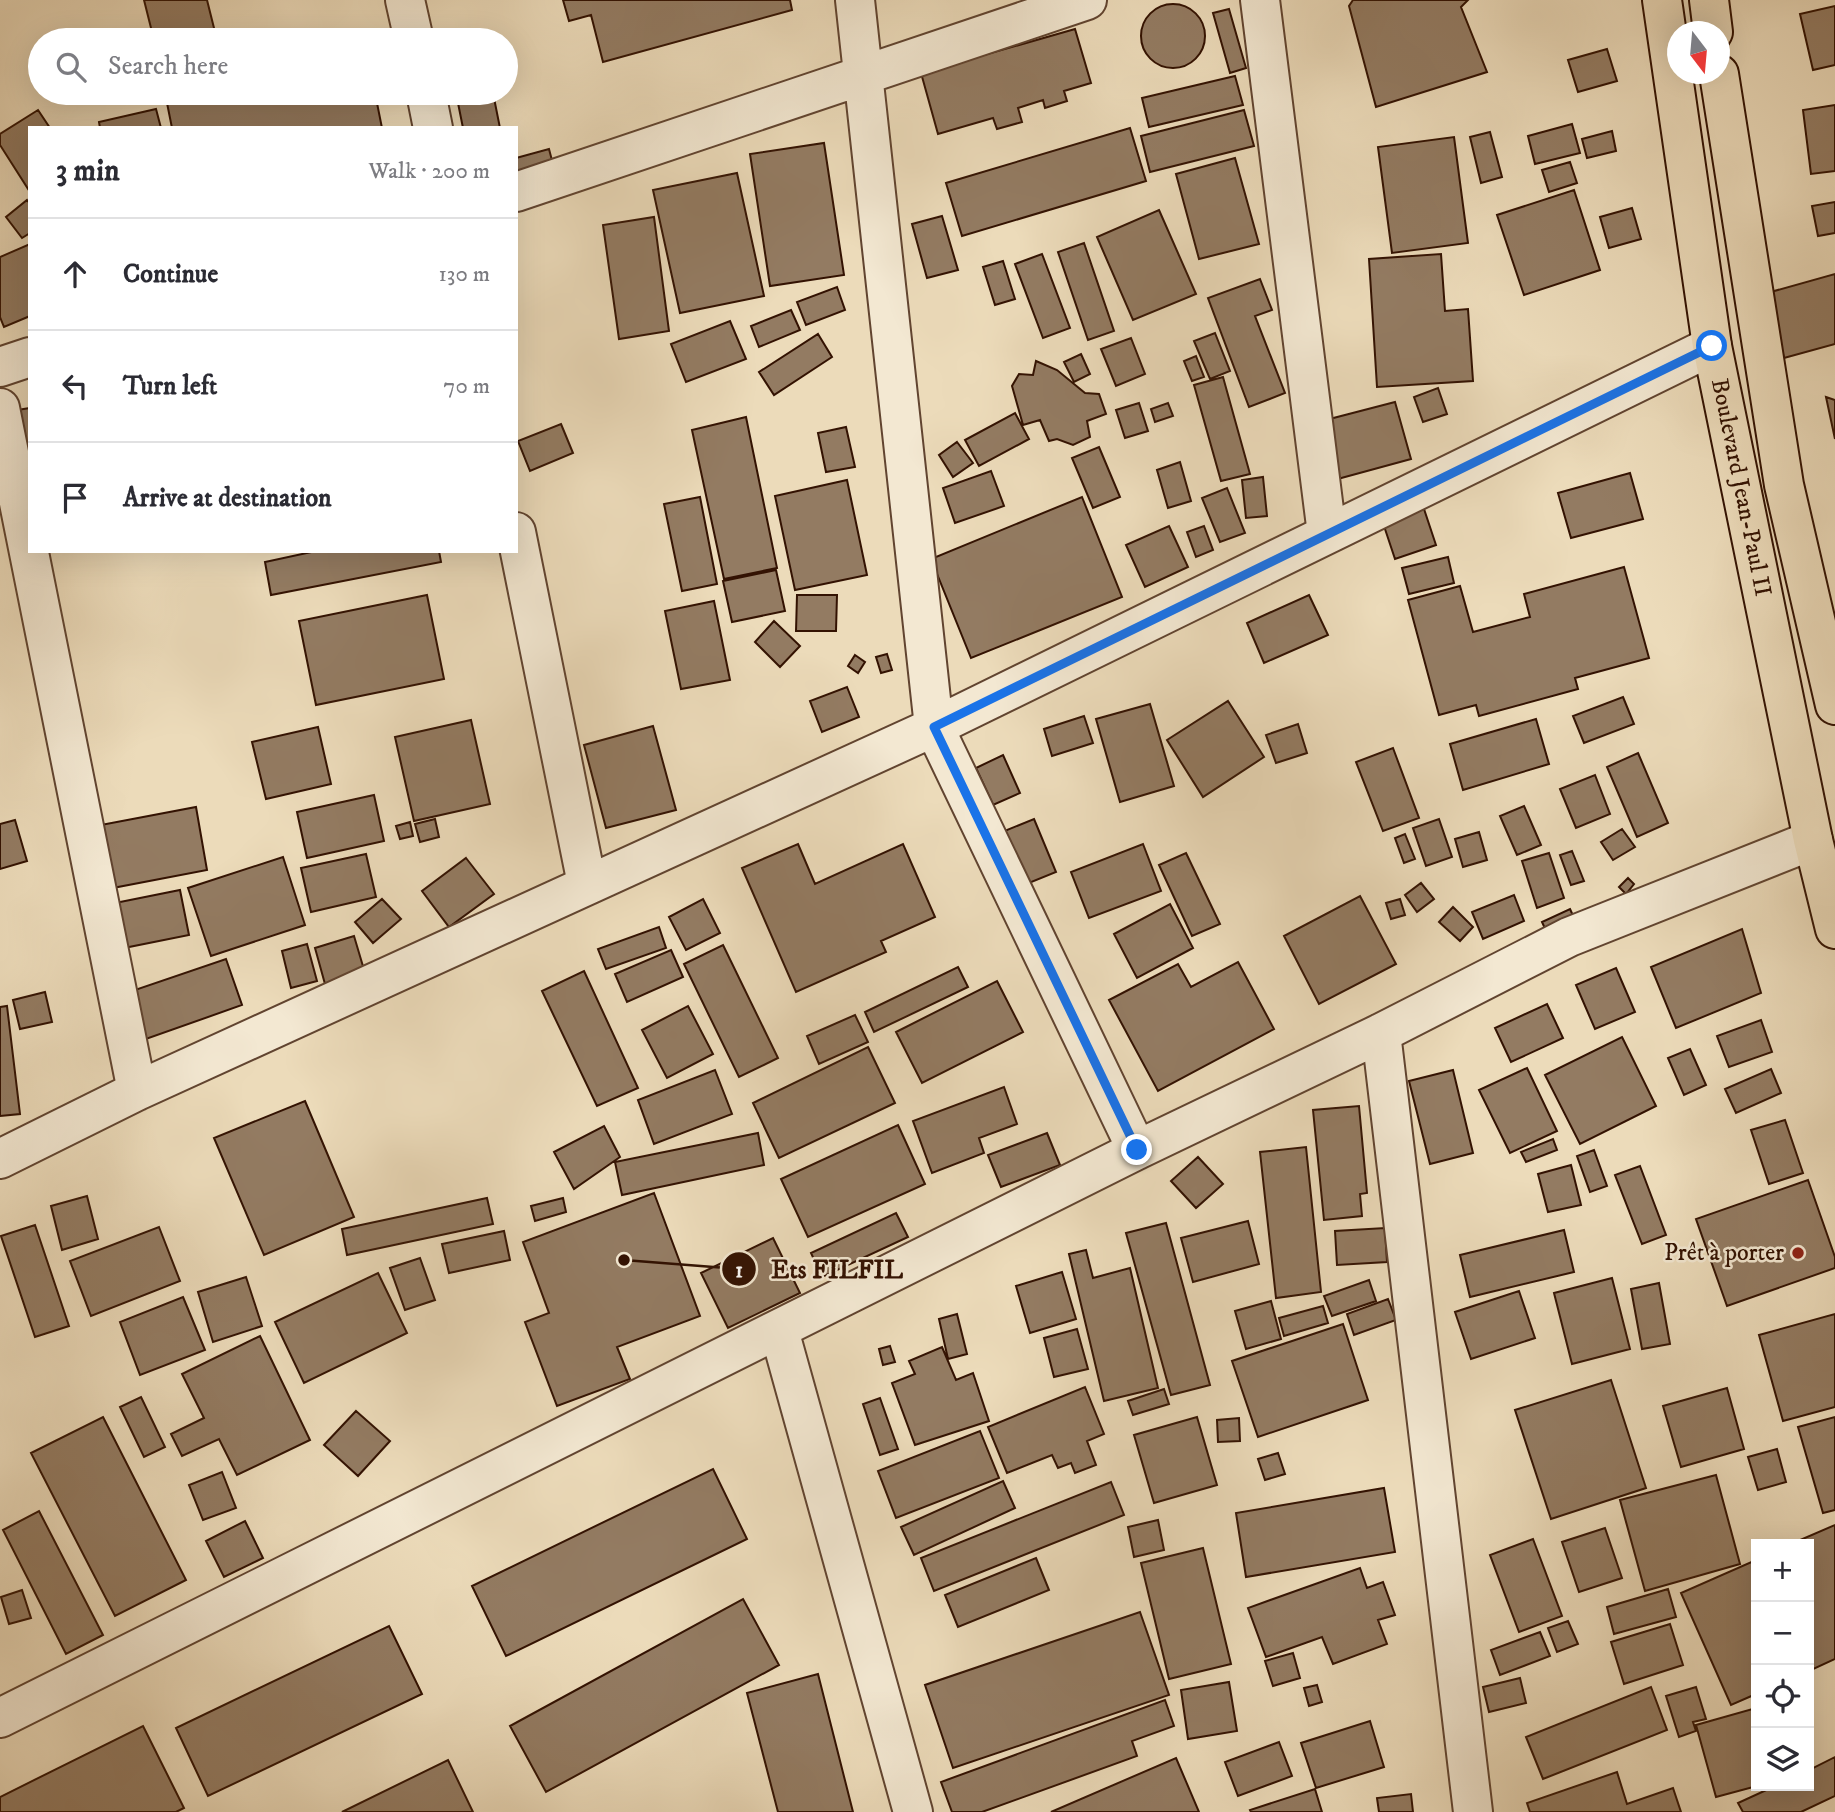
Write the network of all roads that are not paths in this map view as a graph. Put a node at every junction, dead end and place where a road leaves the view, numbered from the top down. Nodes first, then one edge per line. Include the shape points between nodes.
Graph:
1 (405, 0) edge
2 (855, 0) edge
3 (1087, 0) edge
4 (1260, 0) edge
5 (1661, 0) edge
6 (1709, 0) edge
7 (1712, 21) edge
8 (411, 28) edge
9 (864, 75) junction
10 (1721, 84) edge
11 (428, 105) edge
12 (433, 126) edge
13 (518, 191) edge
14 (1712, 346) junction
15 (28, 358) edge
16 (0, 367) edge
17 (0, 408) edge
18 (1327, 534) junction
19 (518, 542) edge
20 (28, 548) edge
21 (29, 553) edge
22 (1835, 705) edge
23 (934, 727) junction
24 (1812, 840) junction
25 (587, 884) junction
26 (1835, 929) edge
27 (1381, 1033) junction
28 (137, 1091) junction
29 (1137, 1150) junction
30 (0, 1159) edge
31 (779, 1329) junction
32 (0, 1718) edge
33 (914, 1812) edge
34 (1473, 1812) edge

1 - 8 street
2 - 9 street
3 - 9 street
4 - 18 street
5 - 14 main road, Boulevard Jean-Paul II
6 - 7 main road
9 - 13 street
9 - 23 street
10 - 22 main road, Boulevard Jean-Paul II via 1784,485
11 - 12 street
14 - 18 street
14 - 24 main road, Boulevard Jean-Paul II
15 - 16 street
17 - 20 street
18 - 23 street
19 - 25 street
21 - 28 street
23 - 25 street
23 - 29 street
24 - 26 main road, Boulevard Jean-Paul II
24 - 27 street via 1569,937
25 - 28 street
27 - 29 street
27 - 34 street
28 - 30 street
29 - 31 street
31 - 32 street
31 - 33 street

